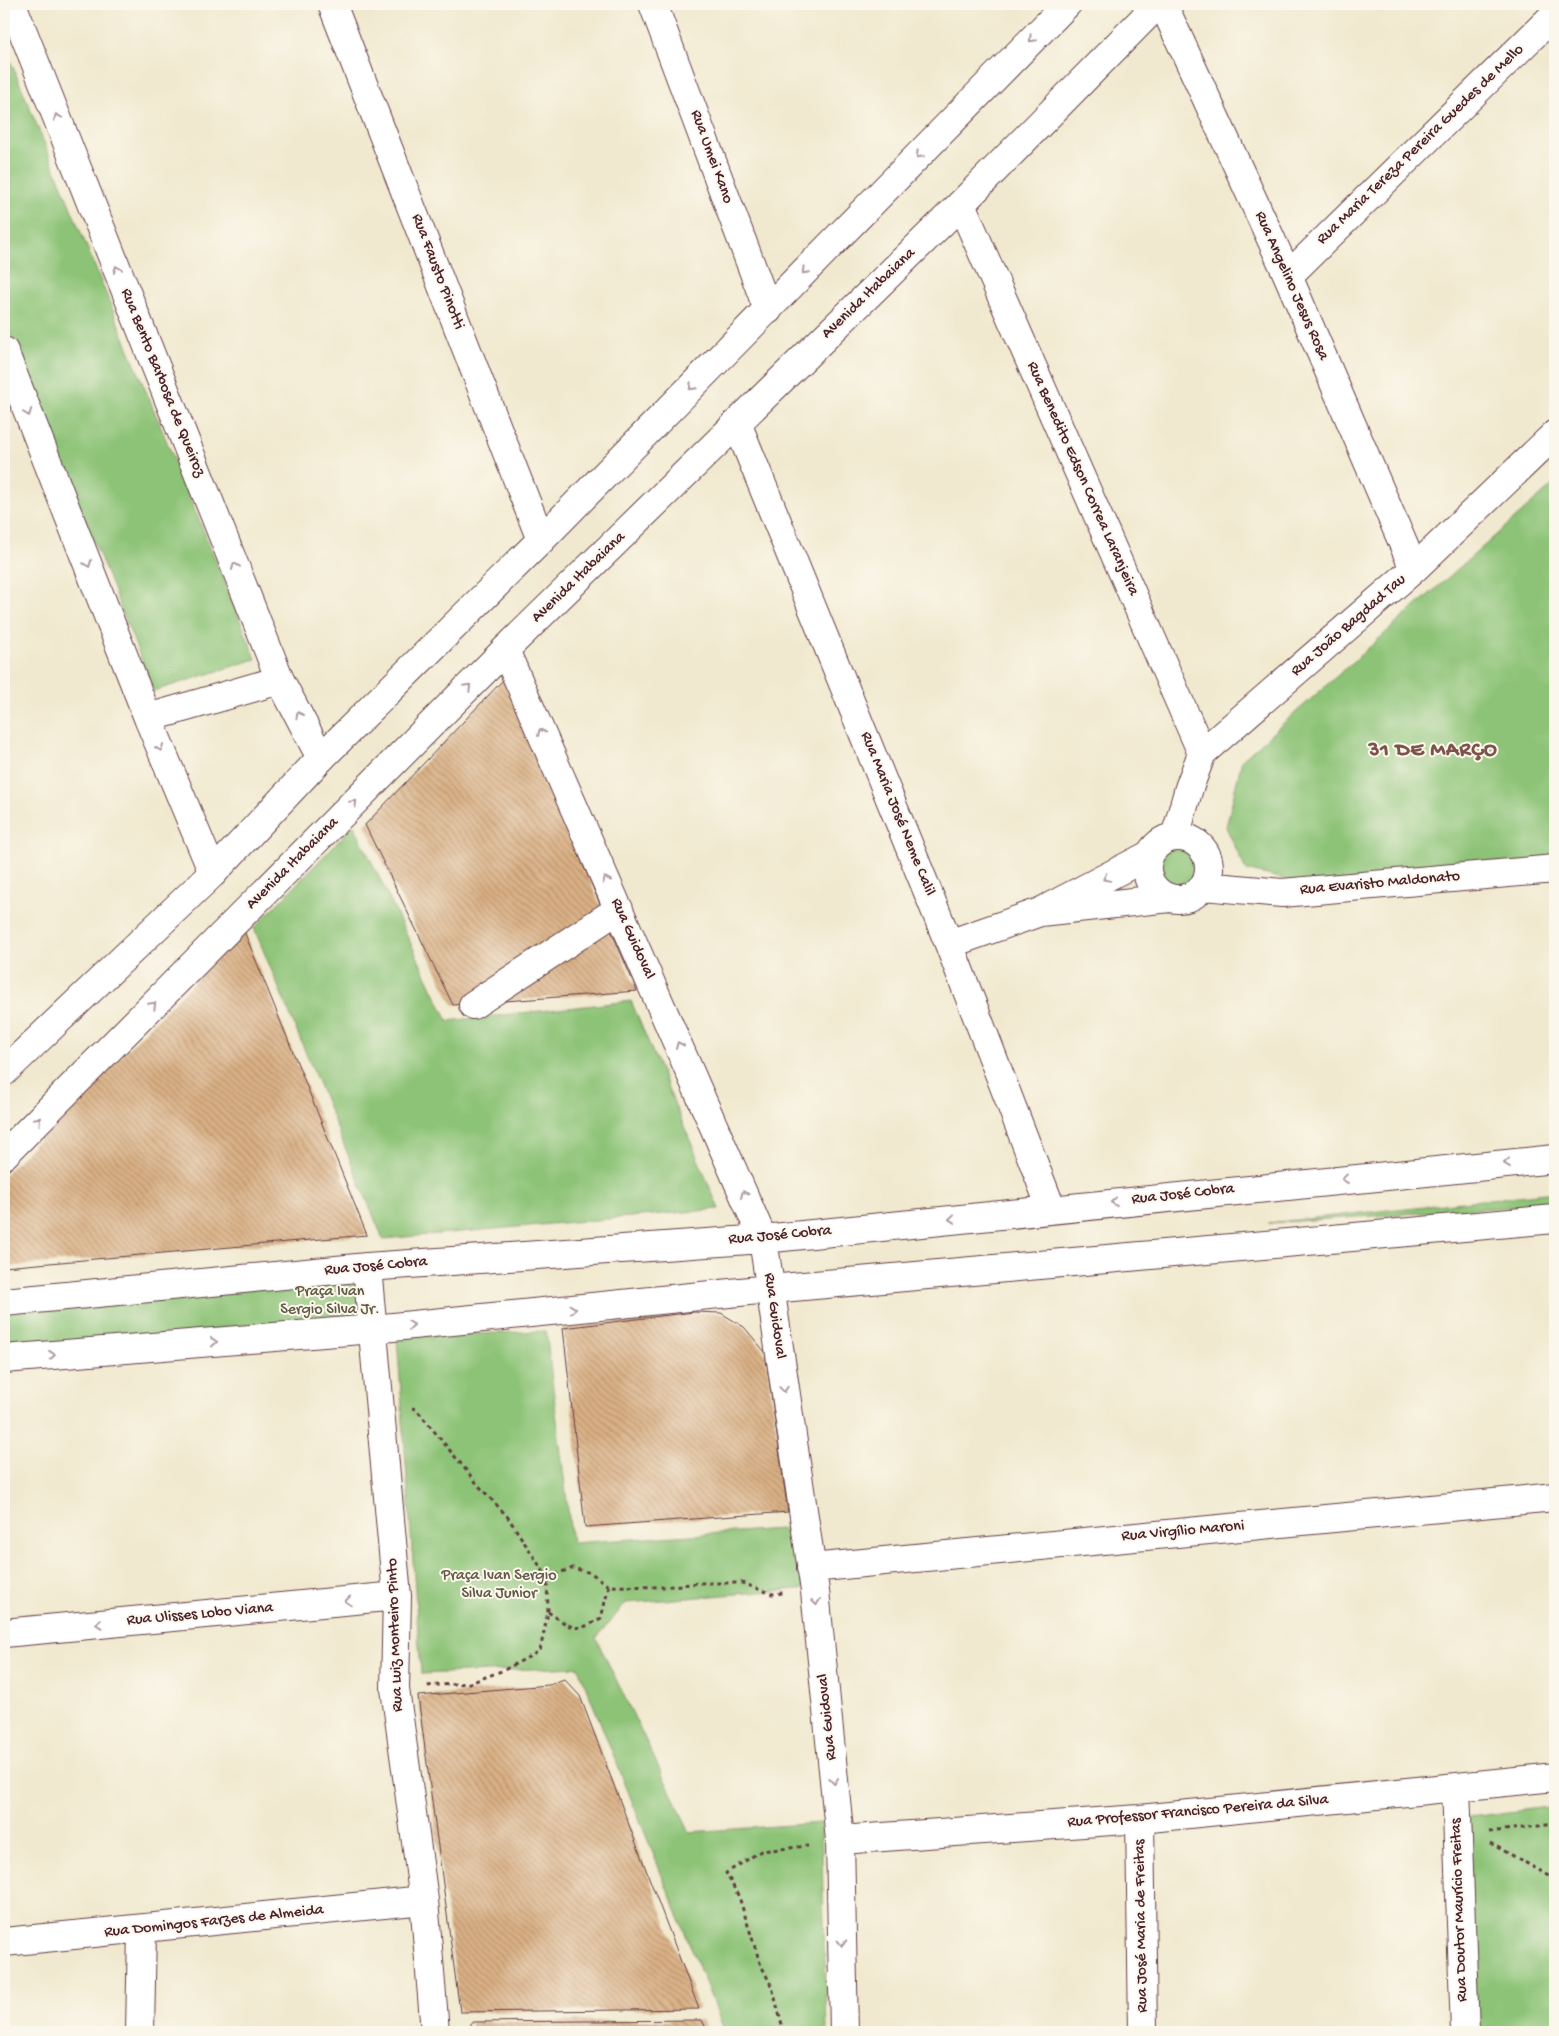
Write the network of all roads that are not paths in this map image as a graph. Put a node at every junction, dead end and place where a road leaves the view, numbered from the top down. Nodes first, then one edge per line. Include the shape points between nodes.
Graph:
1 (12, 4) edge
2 (332, 4) edge
3 (1066, 4) edge
4 (1158, 4) edge
5 (1163, 4) edge
6 (656, 5) edge
7 (1555, 14) edge
8 (961, 204) junction
9 (1288, 276) junction
10 (768, 310) junction
11 (4, 351) edge
12 (737, 423) junction
13 (1555, 434) edge
14 (541, 540) junction
15 (1414, 569) junction
16 (505, 650) junction
17 (280, 680) junction
18 (148, 718) junction
19 (1202, 753) junction
20 (321, 758) junction
21 (1174, 837) junction
22 (1149, 855) junction
23 (1555, 869) edge
24 (213, 874) junction
25 (1204, 886) junction
26 (1170, 898) junction
27 (619, 909) junction
28 (1040, 912) junction
29 (949, 944) junction
30 (473, 1005) dead end
31 (4, 1072) edge
32 (4, 1155) edge
33 (1555, 1158) edge
34 (1052, 1208) junction
35 (1555, 1218) edge
36 (763, 1239) junction
37 (367, 1267) junction
38 (770, 1289) junction
39 (4, 1302) edge
40 (373, 1329) junction
41 (4, 1359) edge
42 (1555, 1497) edge
43 (813, 1580) junction
44 (397, 1596) junction
45 (4, 1633) edge
46 (1555, 1777) edge
47 (1456, 1795) junction
48 (1140, 1819) junction
49 (840, 1840) junction
50 (424, 1900) junction
51 (142, 1930) junction
52 (4, 1942) edge
53 (140, 2032) edge
54 (435, 2032) edge
55 (844, 2032) edge
56 (1143, 2032) edge
57 (1465, 2032) edge

17 -> 1 street, Rua Bento Barbosa de Queiroz
2 - 14 street, Rua Fausto Pinotti
3 -> 10 street
4 - 8 street, Avenida Itabaiana
5 - 9 street, Rua Angelino Jesus Rosa
6 - 10 street, Rua Umei Kano
7 - 9 street, Rua Maria Tereza Pereira Guedes de Mello
8 - 12 street, Avenida Itabaiana
8 - 19 street, Rua Benedito Edson Correa Laranjeira
9 - 15 street, Rua Angelino Jesus Rosa
10 -> 14 street
11 -> 18 street
12 - 16 street, Avenida Itabaiana
12 - 29 street, Rua Maria José Neme Calil
13 - 15 street, Rua João Bagdad Tau
14 - 20 street
15 - 19 street, Rua João Bagdad Tau
27 -> 16 street, Rua Guidoval
32 -> 16 street, Avenida Itabaiana
17 - 18 street
20 -> 17 street, Rua Bento Barbosa de Queiroz
18 -> 24 street
19 - 21 street, Rua João Bagdad Tau
20 - 24 street
21 - 22 street via 1164,840
21 - 25 street via 1189,839 1207,856 1208,876
22 - 26 street via 1148,876 1152,886
22 -> 28 street
23 - 25 street, Rua Evaristo Maldonato via 1282,893
24 - 31 street
25 - 26 street via 1188,897
26 - 28 street
27 - 30 street
36 -> 27 street, Rua Guidoval
28 - 29 street
29 - 34 street, Rua Maria José Neme Calil
33 -> 34 street, Rua José Cobra
34 -> 36 street, Rua José Cobra
35 - 38 street
36 - 37 street, Rua José Cobra
36 - 38 street, Rua Guidoval
37 - 39 street, Rua José Cobra
37 - 40 street, Rua Luiz Monteiro Pinto
40 -> 38 street
38 -> 43 street, Rua Guidoval
41 -> 40 street
40 - 44 street, Rua Luiz Monteiro Pinto
42 - 43 street, Rua Virgílio Maroni
43 -> 49 street, Rua Guidoval
44 -> 45 street, Rua Ulisses Lobo Viana
44 - 50 street, Rua Luiz Monteiro Pinto via 394,1689
46 - 47 street, Rua Professor Francisco Pereira da Silva
47 - 48 street, Rua Professor Francisco Pereira da Silva
47 - 57 street, Rua Doutor Maurício Freitas
48 - 49 street, Rua Professor Francisco Pereira da Silva
48 - 56 street, Rua José Maria de Freitas
49 -> 55 street, Rua Guidoval
50 - 51 street, Rua Domingos Farzes de Almeida
50 - 54 street, Rua Luiz Monteiro Pinto
51 - 52 street, Rua Domingos Farzes de Almeida
51 - 53 street

